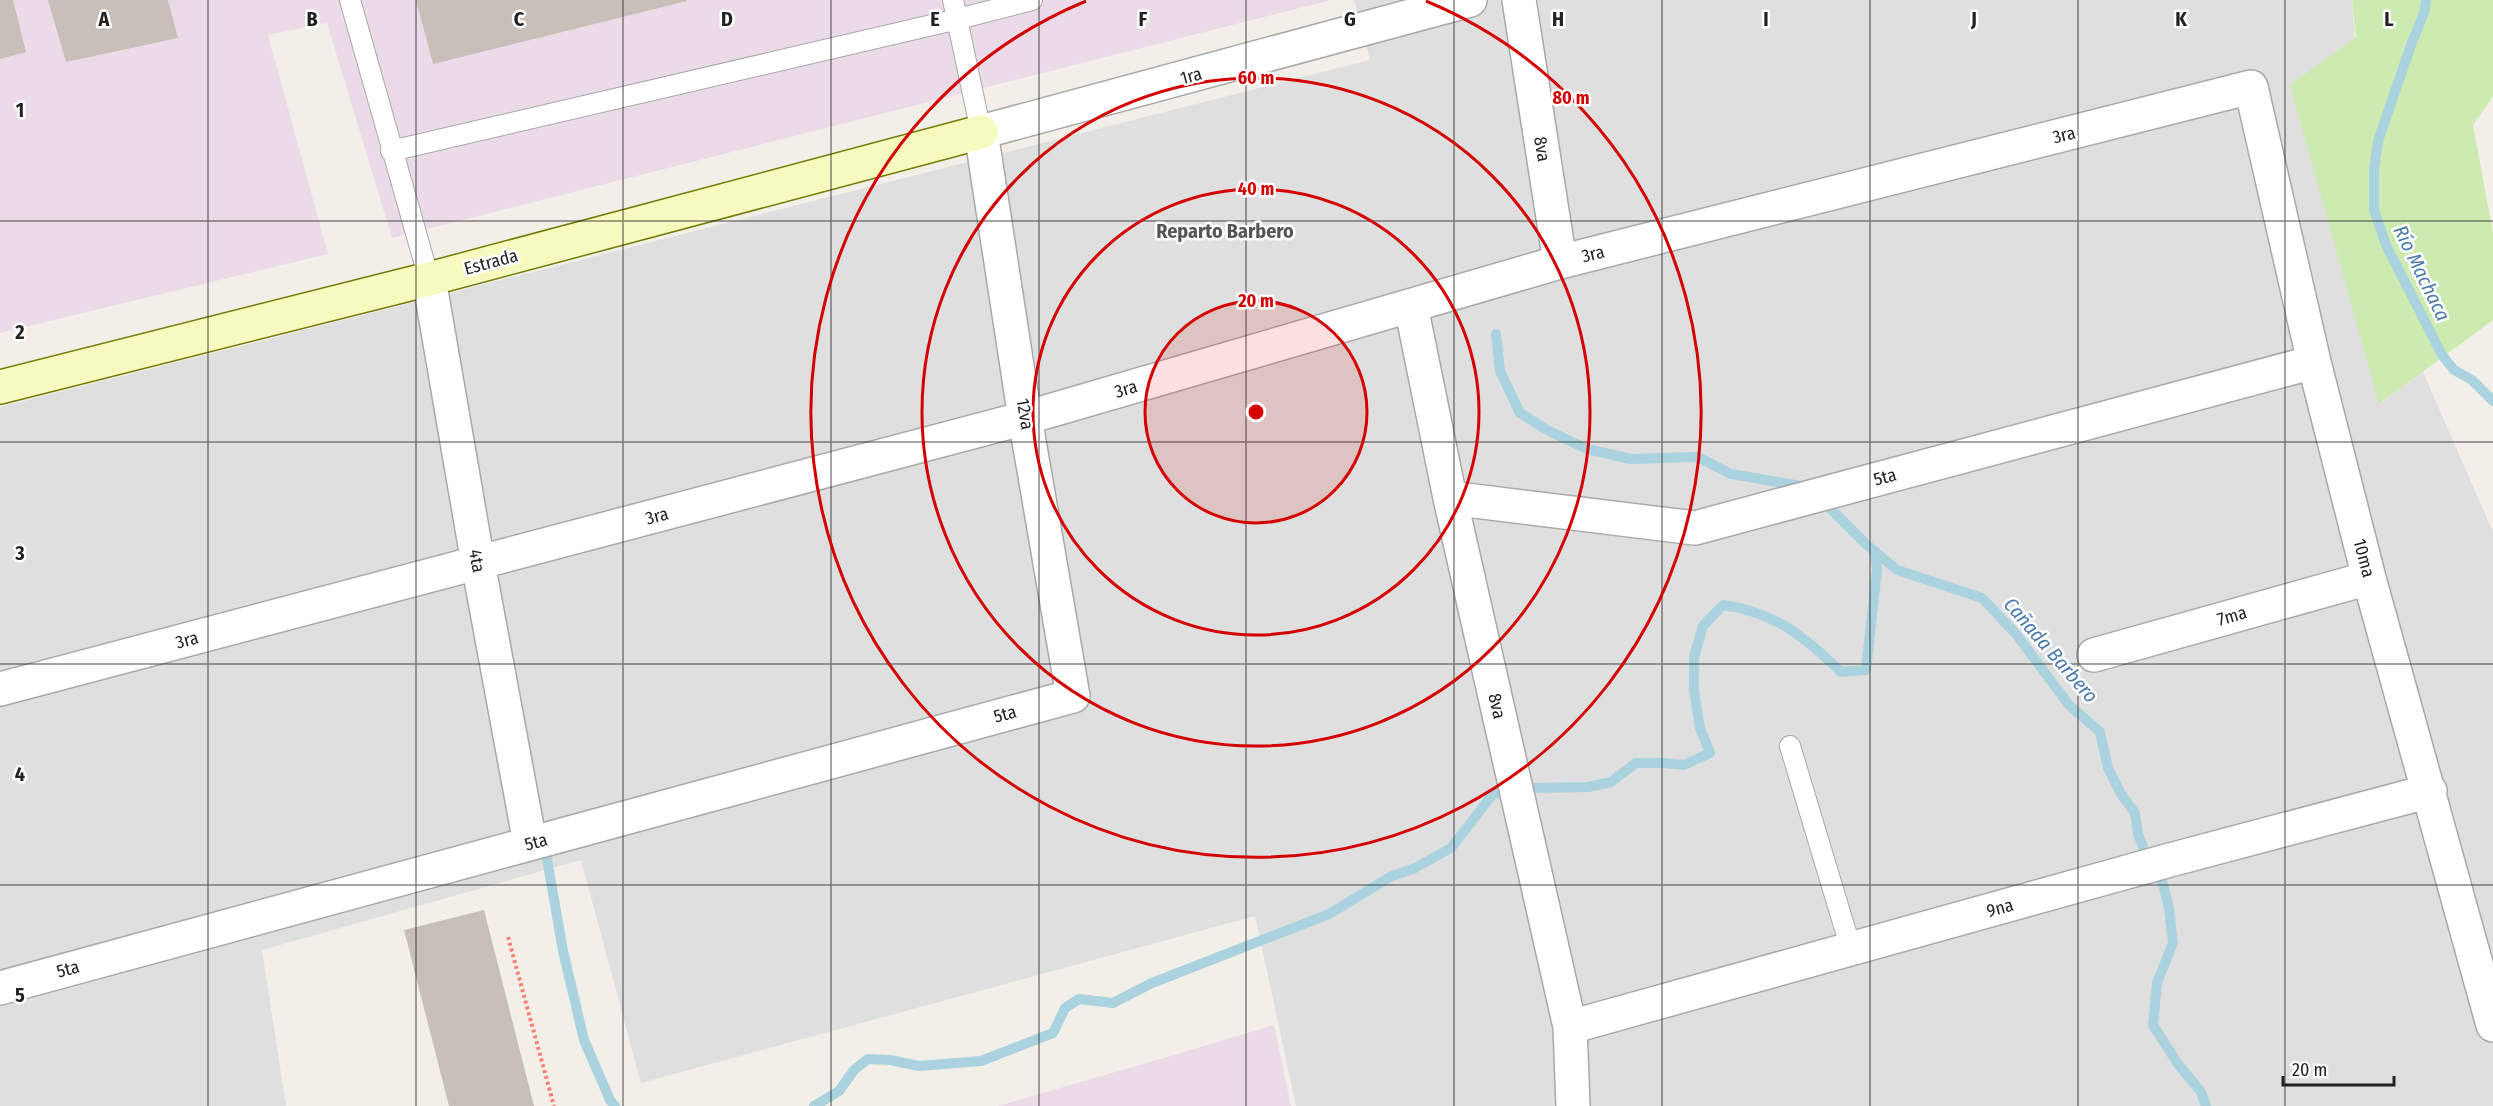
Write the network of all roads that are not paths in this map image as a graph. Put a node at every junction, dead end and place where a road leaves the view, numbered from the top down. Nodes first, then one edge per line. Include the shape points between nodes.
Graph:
1 (350, 0) edge
2 (953, 0) edge
3 (1032, 0) edge
4 (1470, 0) edge
5 (1519, 0) edge
6 (958, 19) junction
7 (2251, 87) joint
8 (981, 132) junction
9 (391, 151) junction
10 (1560, 262) junction
11 (429, 279) junction
12 (1411, 306) junction
13 (2313, 362) junction
14 (0, 387) edge
15 (1025, 418) junction
16 (1450, 498) junction
17 (477, 563) junction
18 (2369, 578) junction
19 (2094, 655) dead end
20 (0, 689) edge
21 (1073, 696) joint
22 (1790, 746) dead end
23 (2430, 791) junction
24 (530, 843) junction
25 (1851, 949) junction
26 (0, 988) edge
27 (2493, 1025) edge
28 (1570, 1027) junction
29 (1573, 1106) edge

1 - 9 lane
2 - 6 lane
3 - 6 lane
4 - 8 street, 1ra
5 - 10 street, 8va
6 - 8 lane
6 - 9 lane
7 - 10 street, 3ra
7 - 13 street, 10ma
8 - 11 street, Estrada
8 - 15 street, 12va
9 - 11 lane
10 - 12 street, 3ra
11 - 14 street, Estrada
11 - 17 street, 4ta
12 - 15 street, 3ra
12 - 16 street, 8va
13 - 16 street, 5ta via 1695,528
13 - 18 street, 10ma
15 - 17 street, 3ra
15 - 21 street, 12va
16 - 28 street, 8va
17 - 20 street, 3ra
17 - 24 street, 4ta
18 - 19 street, 7ma
18 - 23 street, 10ma
21 - 24 street, 5ta
22 - 25 lane
23 - 25 street, 9na
23 - 27 street, 10ma
24 - 26 street, 5ta
25 - 28 street, 9na
28 - 29 street, 8va

